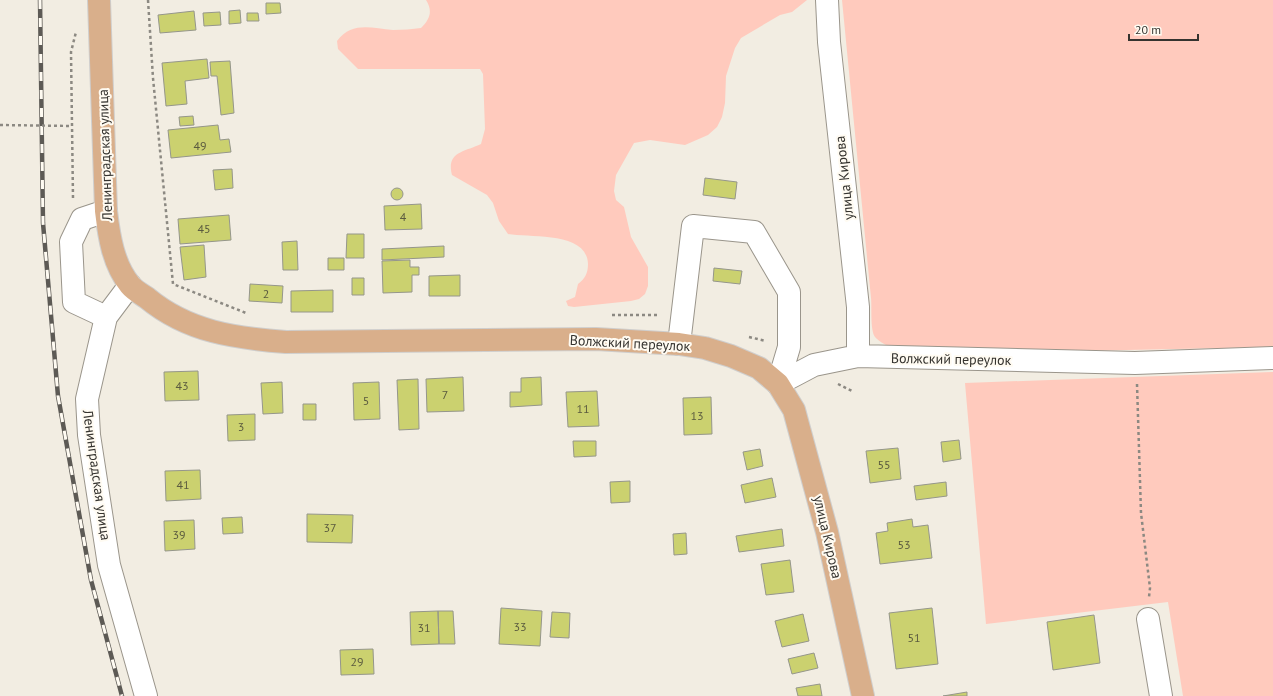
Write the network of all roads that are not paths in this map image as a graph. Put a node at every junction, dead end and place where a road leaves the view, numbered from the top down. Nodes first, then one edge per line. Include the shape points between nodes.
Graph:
1 (99, 0) edge
2 (827, 0) edge
3 (106, 210) junction
4 (130, 285) junction
5 (106, 317) junction
6 (679, 344) junction
7 (858, 356) junction
8 (1273, 358) edge
9 (778, 384) junction
10 (1148, 619) road end
11 (146, 696) edge
12 (863, 696) edge
13 (1161, 696) edge

1 - 3 main road, Ленинградская улица
2 - 7 street, улица Кирова via 829,42 858,307
3 - 4 main road, Ленинградская улица via 110,238 118,262
3 - 5 street via 82,218 71,242 74,302
4 - 5 street, Ленинградская улица
4 - 6 main road, Волжский переулок via 154,304 181,320 209,331 239,338 286,342 596,339
5 - 11 street, Ленинградская улица via 87,399 89,435 109,565
6 - 9 main road, Волжский переулок via 731,356 759,368
6 - 9 street via 693,226 754,232 789,292 789,347
7 - 8 street, Волжский переулок via 1135,363
7 - 9 street, Волжский переулок via 814,365
9 - 12 main road, улица Кирова via 794,410 806,450
10 - 13 street

